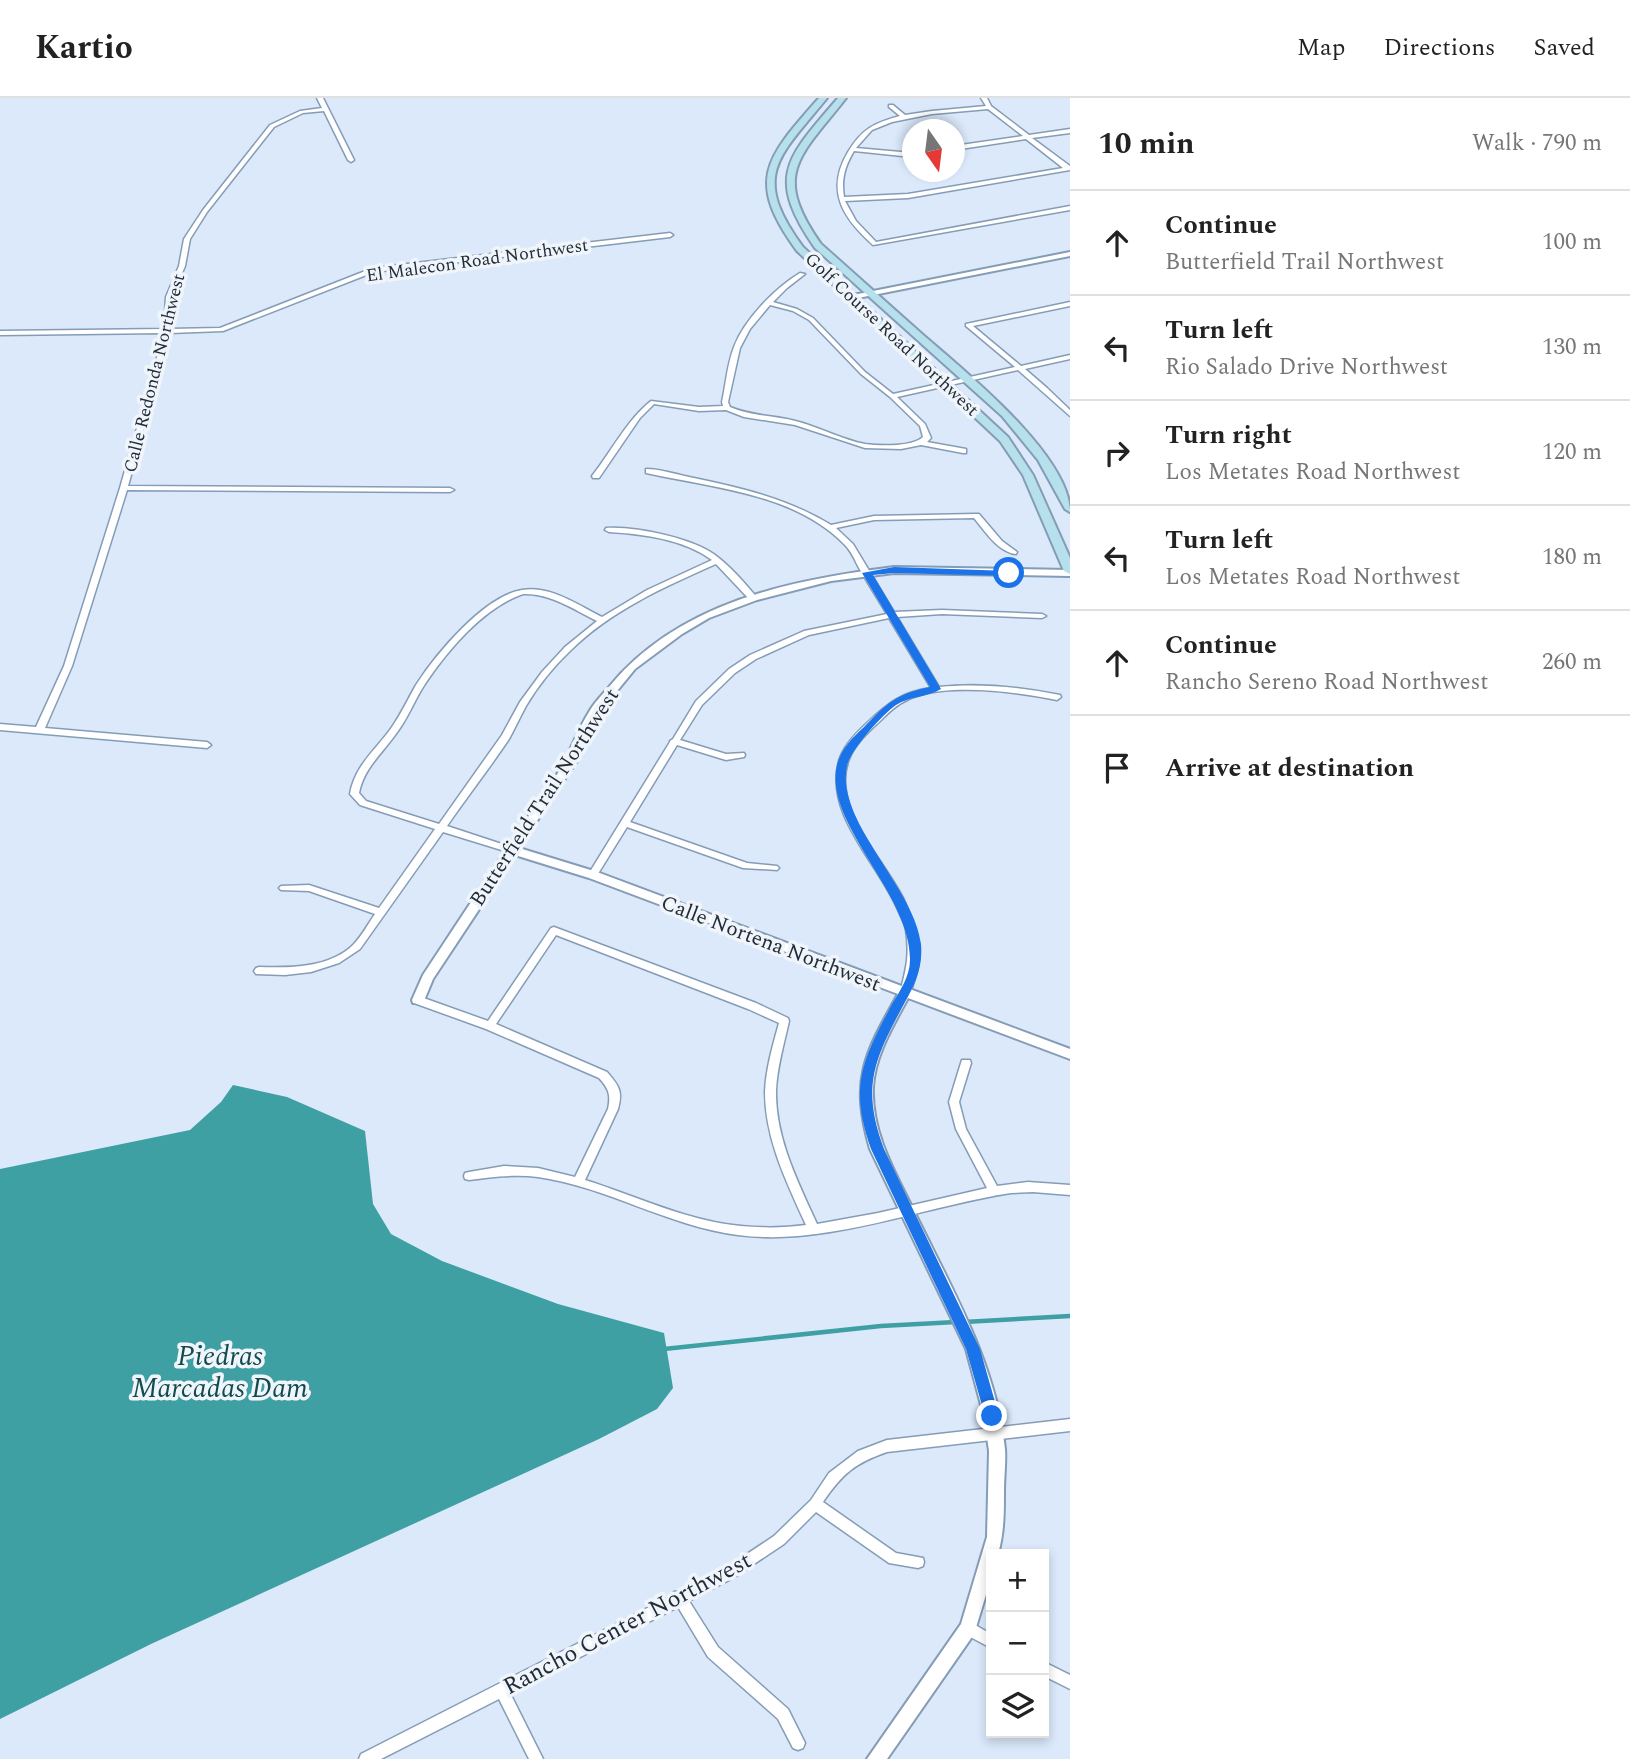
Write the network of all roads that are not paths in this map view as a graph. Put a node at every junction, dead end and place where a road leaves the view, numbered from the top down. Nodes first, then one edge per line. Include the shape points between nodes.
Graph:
1 (320, 98) edge
2 (823, 98) edge
3 (842, 98) edge
4 (984, 98) edge
5 (891, 106) dead end
6 (989, 107) junction
7 (324, 109) junction
8 (905, 118) junction
9 (1070, 131) edge
10 (1027, 136) junction
11 (965, 146) edge
12 (853, 149) junction
13 (902, 154) edge
14 (351, 160) dead end
15 (1069, 169) edge
16 (841, 199) junction
17 (1070, 208) edge
18 (670, 235) dead end
19 (1070, 254) edge
20 (802, 274) dead end
21 (871, 294) junction
22 (853, 297) junction
23 (769, 303) junction
24 (1070, 304) edge
25 (167, 332) junction
26 (0, 333) edge
27 (1070, 357) edge
28 (1020, 369) junction
29 (969, 380) junction
30 (948, 384) junction
31 (892, 396) junction
32 (727, 408) junction
33 (1070, 414) edge
34 (921, 443) junction
35 (963, 451) dead end
36 (649, 471) dead end
37 (596, 476) dead end
38 (124, 488) junction
39 (450, 490) dead end
40 (1070, 509) edge
41 (832, 527) junction
42 (609, 530) dead end
43 (1013, 552) dead end
44 (716, 561) junction
45 (1070, 572) edge
46 (867, 573) junction
47 (753, 598) junction
48 (891, 615) junction
49 (1042, 616) dead end
50 (602, 620) junction
51 (936, 689) junction
52 (1057, 697) dead end
53 (0, 727) edge
54 (39, 731) junction
55 (674, 741) junction
56 (207, 745) dead end
57 (741, 755) dead end
58 (625, 822) junction
59 (442, 829) junction
60 (511, 850) junction
61 (774, 868) dead end
62 (593, 875) junction
63 (284, 888) dead end
64 (381, 912) junction
65 (259, 971) dead end
66 (905, 993) junction
67 (418, 1000) joint
68 (490, 1026) junction
69 (1070, 1054) edge
70 (965, 1063) dead end
71 (469, 1176) dead end
72 (579, 1182) junction
73 (1070, 1190) edge
74 (994, 1192) junction
75 (906, 1210) junction
76 (814, 1230) junction
77 (1070, 1425) edge
78 (996, 1435) junction
79 (816, 1504) junction
80 (918, 1562) dead end
81 (679, 1597) junction
82 (968, 1628) junction
83 (986, 1637) edge
84 (1049, 1672) edge
85 (1070, 1682) edge
86 (501, 1689) junction
87 (798, 1743) dead end
88 (366, 1759) edge
89 (536, 1759) edge
90 (876, 1759) edge

1 - 7 street
2 - 22 main road, Golf Course Road Northwest via 775,156 771,197 787,234
3 - 21 main road, Golf Course Road Northwest via 798,152 791,169 790,198 818,246
4 - 6 street
5 - 8 street
6 - 8 street
6 - 10 street
7 - 14 street
7 - 25 street, Calle Redonda Northwest via 302,112 272,126 205,211 187,239 169,297
8 - 12 street via 869,129
9 - 10 street
10 - 11 street
10 - 15 street
12 - 13 street
12 - 16 street via 842,163 838,180
15 - 16 street via 908,197
16 - 17 street via 861,233 875,244
18 - 25 street, El Malecon Road Northwest via 373,270 221,330
19 - 21 street
20 - 23 street via 791,279
21 - 22 street
21 - 29 main road, Golf Course Road Northwest
22 - 30 main road, Golf Course Road Northwest
23 - 31 street via 811,319
23 - 32 street via 739,343
24 - 28 street via 968,325
25 - 26 street, El Malecon Road Northwest
25 - 38 street, Calle Redonda Northwest
27 - 28 street
28 - 29 street
28 - 33 street
29 - 30 street
29 - 40 main road, Golf Course Road Northwest via 1037,449
30 - 31 street
30 - 45 main road, Golf Course Road Northwest via 1017,455
31 - 34 street via 923,425 927,438
32 - 34 street via 865,446
32 - 37 street via 653,402
34 - 35 street
36 - 41 street via 792,506
38 - 39 street
38 - 54 street, Calle Redonda Northwest via 68,666
41 - 43 street via 874,518 976,516
41 - 46 street
42 - 44 street via 684,544
44 - 47 street
44 - 50 street via 650,589
45 - 46 street, Butterfield Trail Northwest
46 - 47 street, Butterfield Trail Northwest
46 - 48 street
47 - 60 street, Butterfield Trail Northwest via 705,616 631,667 594,712 571,761
48 - 49 street
48 - 51 street
48 - 55 street via 807,633 753,657 713,687
50 - 59 street via 538,679 506,736
50 - 59 street via 535,591 508,596 456,641 422,681 393,733 356,778 354,794 363,803
51 - 52 street
51 - 66 street via 893,703 850,747 840,780 853,823 912,927 916,964
53 - 54 street
54 - 56 street
55 - 57 street via 726,757
55 - 58 street
58 - 61 street via 746,866
58 - 62 street
59 - 60 street
59 - 64 street
60 - 62 street, Calle Nortena Northwest
60 - 67 street, Butterfield Trail Northwest via 427,978
62 - 66 street, Calle Nortena Northwest
63 - 64 street via 309,888
64 - 65 street via 346,955 280,973
66 - 69 street, Calle Nortena Northwest
66 - 75 street via 877,1043 864,1084 868,1123
67 - 68 street
68 - 72 street via 603,1075 613,1086 613,1109
68 - 76 street via 554,930 784,1021 770,1101 784,1161
70 - 74 street via 954,1102 961,1129
71 - 72 street via 519,1169
72 - 76 street via 712,1227 776,1233
73 - 74 street via 1028,1187
74 - 75 street
75 - 76 street
75 - 78 street via 973,1349
77 - 78 street, Rancho Center Northwest
78 - 79 street, Rancho Center Northwest via 887,1446 862,1455 833,1477
78 - 82 street via 995,1537
79 - 80 street via 894,1559
79 - 81 street, Rancho Center Northwest via 779,1540 728,1574
81 - 86 street, Rancho Center Northwest
81 - 87 street via 713,1651 783,1714
82 - 83 street
82 - 90 street
84 - 85 street
86 - 88 street, Rancho Center Northwest
86 - 89 street

